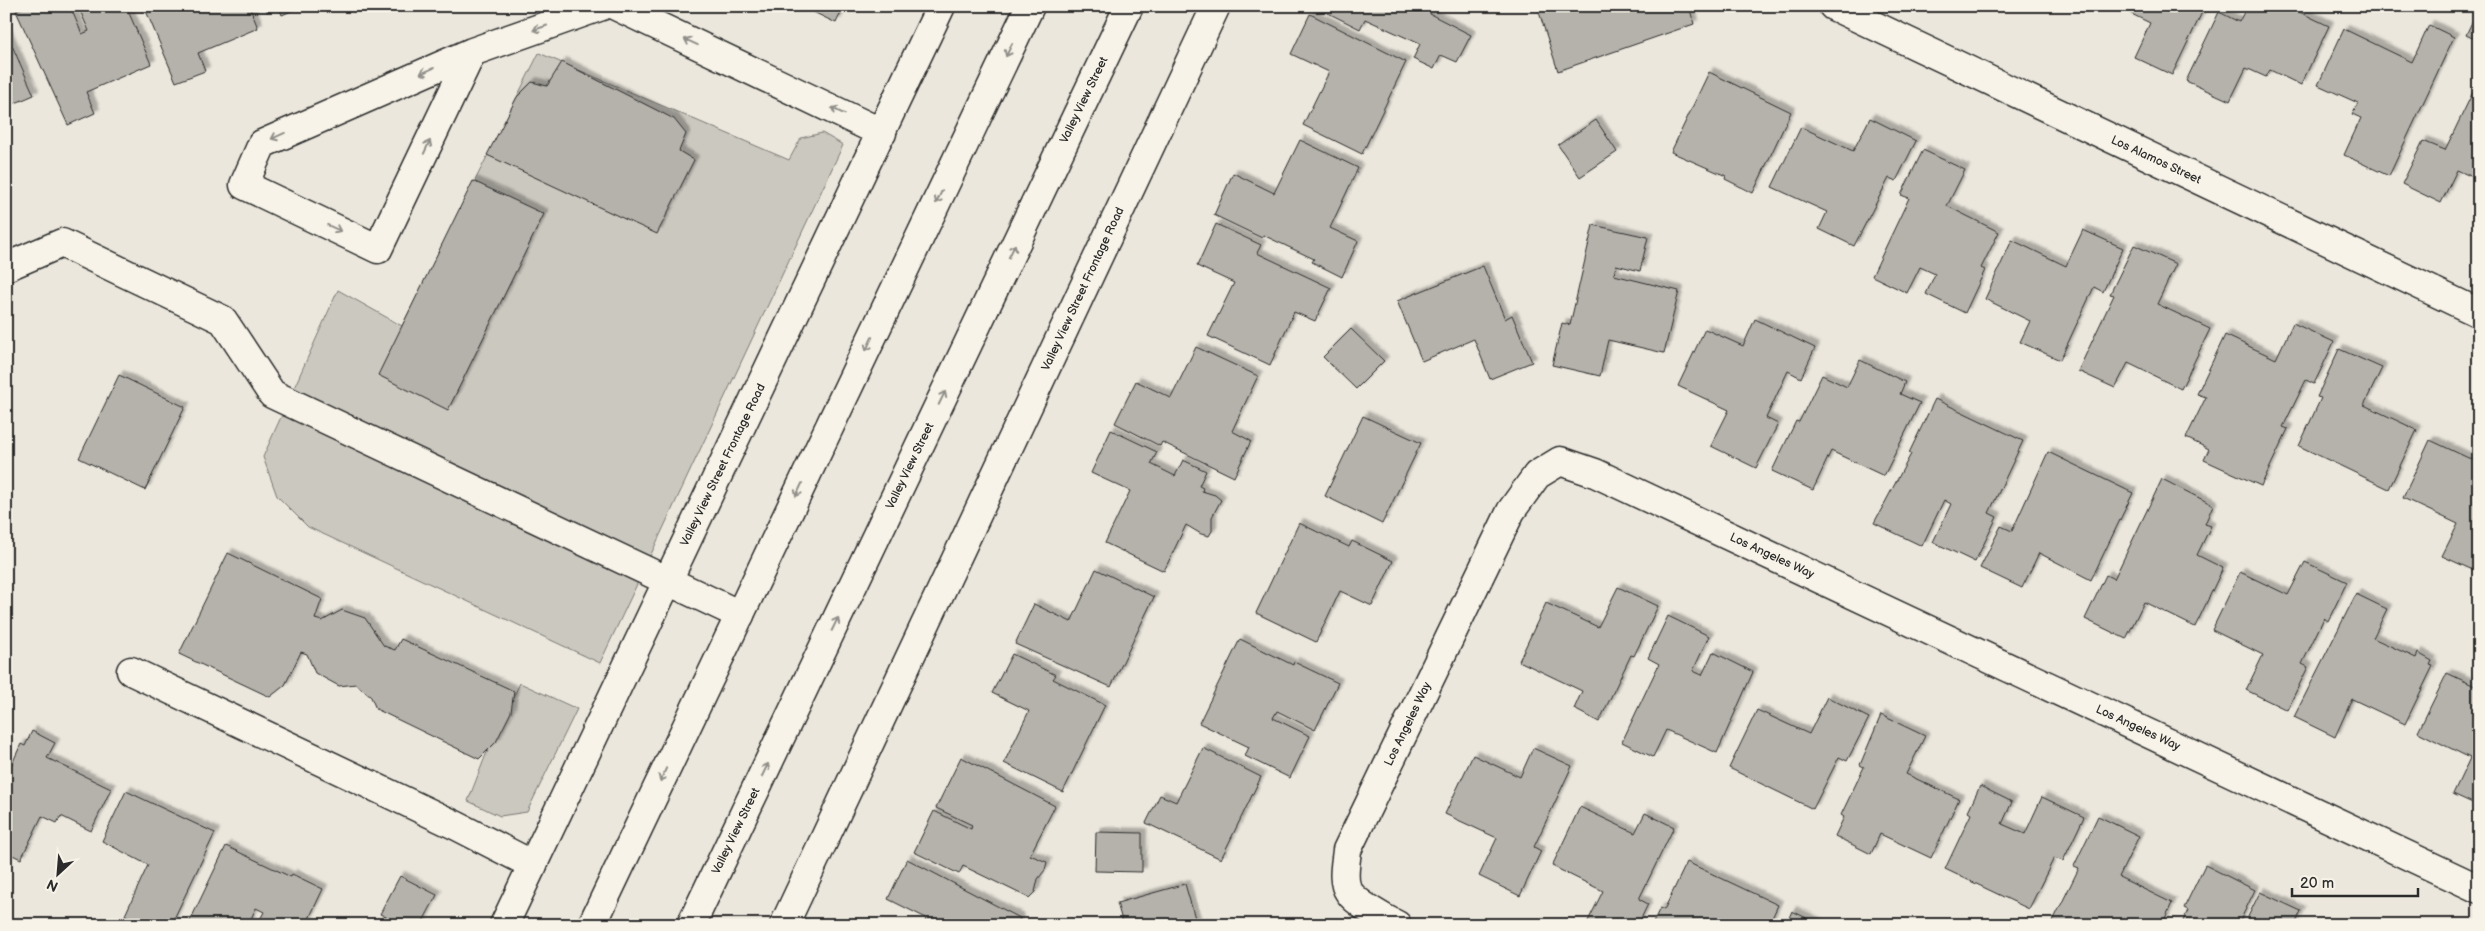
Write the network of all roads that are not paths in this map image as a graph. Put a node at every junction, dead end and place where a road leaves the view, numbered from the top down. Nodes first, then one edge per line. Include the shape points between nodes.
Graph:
1 (602, 6) edge
2 (616, 6) edge
3 (941, 6) edge
4 (1030, 6) edge
5 (1129, 6) edge
6 (1216, 6) edge
7 (1833, 6) edge
8 (472, 52) junction
9 (882, 133) junction
10 (6, 267) edge
11 (2479, 313) edge
12 (668, 580) junction
13 (740, 614) junction
14 (131, 671) dead end
15 (533, 865) junction
16 (2479, 889) edge
17 (504, 925) edge
18 (592, 925) edge
19 (691, 925) edge
20 (784, 925) edge
21 (1397, 925) edge

1 -> 8 street
9 -> 2 street
3 - 9 street, Valley View Street Frontage Road
4 -> 13 street
19 -> 5 street, Valley View Street
6 - 20 street, Valley View Street Frontage Road
7 - 11 street, Los Alamos Street
8 -> 8 street via 262,144 244,185 378,249
9 - 12 street, Valley View Street Frontage Road
10 - 12 street via 62,244 80,252 223,320 272,394
12 - 13 street
12 - 15 street, Valley View Street Frontage Road
13 -> 18 street
14 - 15 street
15 - 17 street, Valley View Street Frontage Road
16 - 21 street, Los Angeles Way via 1603,476 1560,461 1537,475 1511,512 1347,850 1344,875 1348,892 1378,916

